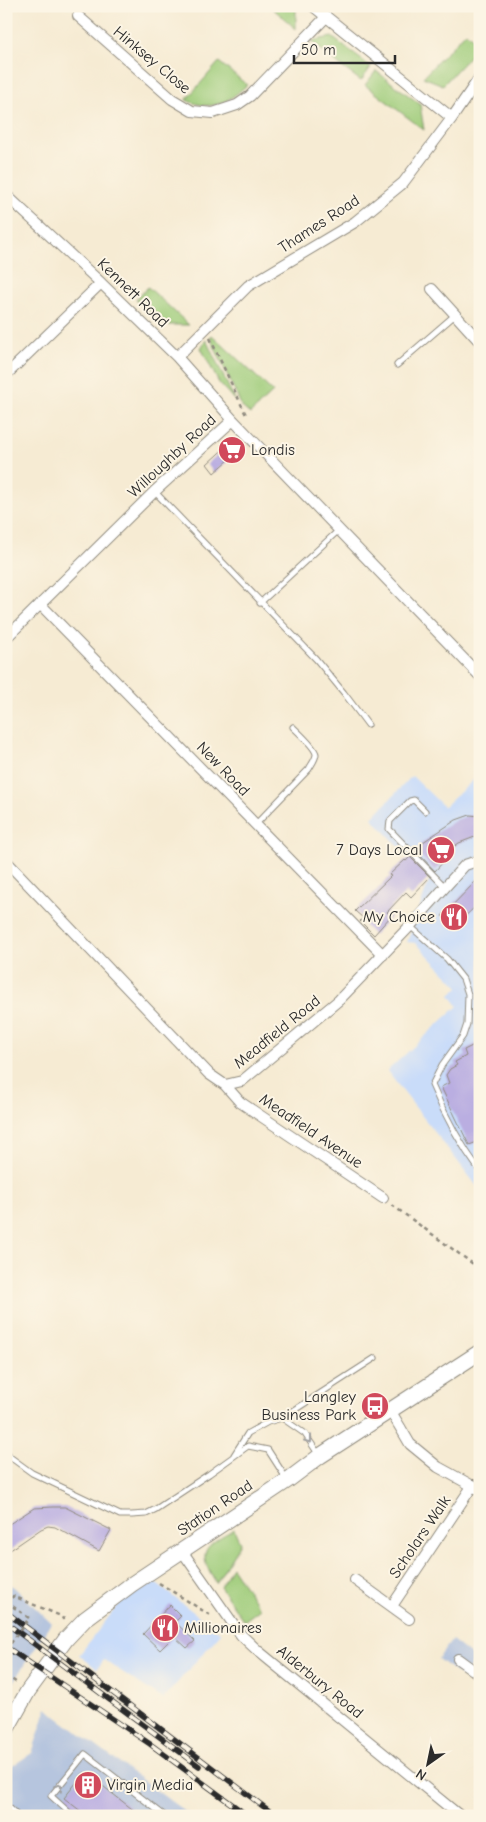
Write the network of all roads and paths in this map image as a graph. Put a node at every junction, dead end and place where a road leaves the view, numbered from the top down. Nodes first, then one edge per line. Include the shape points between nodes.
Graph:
1 (313, 6) edge
2 (78, 16) dead end
3 (326, 17) junction
4 (480, 77) edge
5 (452, 118) junction
6 (6, 195) edge
7 (102, 283) junction
8 (432, 289) dead end
9 (456, 314) junction
10 (206, 328) junction
11 (480, 342) edge
12 (177, 357) junction
13 (397, 365) dead end
14 (6, 375) edge
15 (234, 420) junction
16 (249, 422) dead end
17 (154, 492) junction
18 (340, 529) junction
19 (260, 602) junction
20 (40, 604) junction
21 (6, 638) edge
22 (480, 676) edge
23 (368, 725) dead end
24 (292, 726) dead end
25 (425, 811) dead end
26 (256, 824) junction
27 (480, 860) edge
28 (6, 861) edge
29 (445, 887) junction
30 (410, 926) junction
31 (383, 955) junction
32 (226, 1084) junction
33 (480, 1171) edge
34 (383, 1198) joint
35 (480, 1268) edge
36 (480, 1352) edge
37 (375, 1358) dead end
38 (390, 1410) junction
39 (282, 1418) junction
40 (6, 1451) edge
41 (320, 1456) junction
42 (233, 1457) junction
43 (288, 1480) junction
44 (476, 1488) edge
45 (182, 1551) junction
46 (355, 1580) dead end
47 (156, 1581) dead end
48 (392, 1606) junction
49 (213, 1617) dead end
50 (63, 1619) dead end
51 (410, 1619) dead end
52 (6, 1637) edge
53 (12, 1642) junction
54 (6, 1650) edge
55 (458, 1659) dead end
56 (6, 1675) edge
57 (480, 1675) edge
58 (18, 1684) dead end
59 (6, 1730) edge
60 (6, 1808) edge
61 (14, 1816) edge
62 (73, 1816) edge
63 (165, 1816) edge
64 (460, 1816) edge

1 - 3 street
2 - 3 street, Hinksey Close via 172,99 192,110 213,113 237,105 250,96
3 - 5 street
4 - 5 street, Thames Road
5 - 10 street, Thames Road via 402,183 355,222 248,286
6 - 7 street, Kennett Road
7 - 12 street, Kennett Road
7 - 14 street
8 - 9 street
9 - 11 street
9 - 13 lane
10 - 12 street, Thames Road
10 - 16 path
12 - 15 street, Kennett Road
15 - 17 street, Willoughby Road
15 - 18 street, Willoughby Road
17 - 19 lane
17 - 20 street, Willoughby Road
18 - 19 lane
18 - 22 street, Willoughby Road
19 - 23 lane via 316,659
20 - 21 street, Willoughby Road
20 - 26 street, New Road
24 - 26 lane via 314,750 314,760
25 - 29 lane via 410,800 390,821 390,829
26 - 31 street, New Road
27 - 29 street, Meadfield Road via 465,865
28 - 32 street, Meadfield Road via 208,1074
29 - 30 street, Meadfield Road
30 - 31 street, Meadfield Road
30 - 33 lane via 447,959 463,979 468,994 467,1024 463,1036 432,1085 443,1113
31 - 32 street, Meadfield Road via 339,1000 242,1081
32 - 34 street, Meadfield Avenue via 240,1102
34 - 35 path
36 - 38 main road, Station Road
37 - 39 lane
38 - 41 main road, Station Road
38 - 44 street, Scholars Walk via 410,1444 438,1467
39 -> 41 lane via 305,1434
39 - 42 lane via 248,1433
40 - 42 lane via 32,1473 120,1514 132,1515 156,1509
41 - 43 main road, Station Road
42 - 43 lane via 248,1446 268,1450
43 - 45 main road, Station Road
44 - 48 street, Scholars Walk
45 - 59 main road, Station Road via 85,1619 28,1691
45 - 64 street, Alderbury Road via 241,1635
46 - 48 street
47 - 49 path
48 - 51 street
50 - 53 path, bridge via 14,1596 8,1603 29,1618
52 - 53 path, bridge
53 - 54 path, bridge
55 - 57 street
56 - 58 path
60 - 61 street
62 -> 63 lane via 51,1796 85,1754

